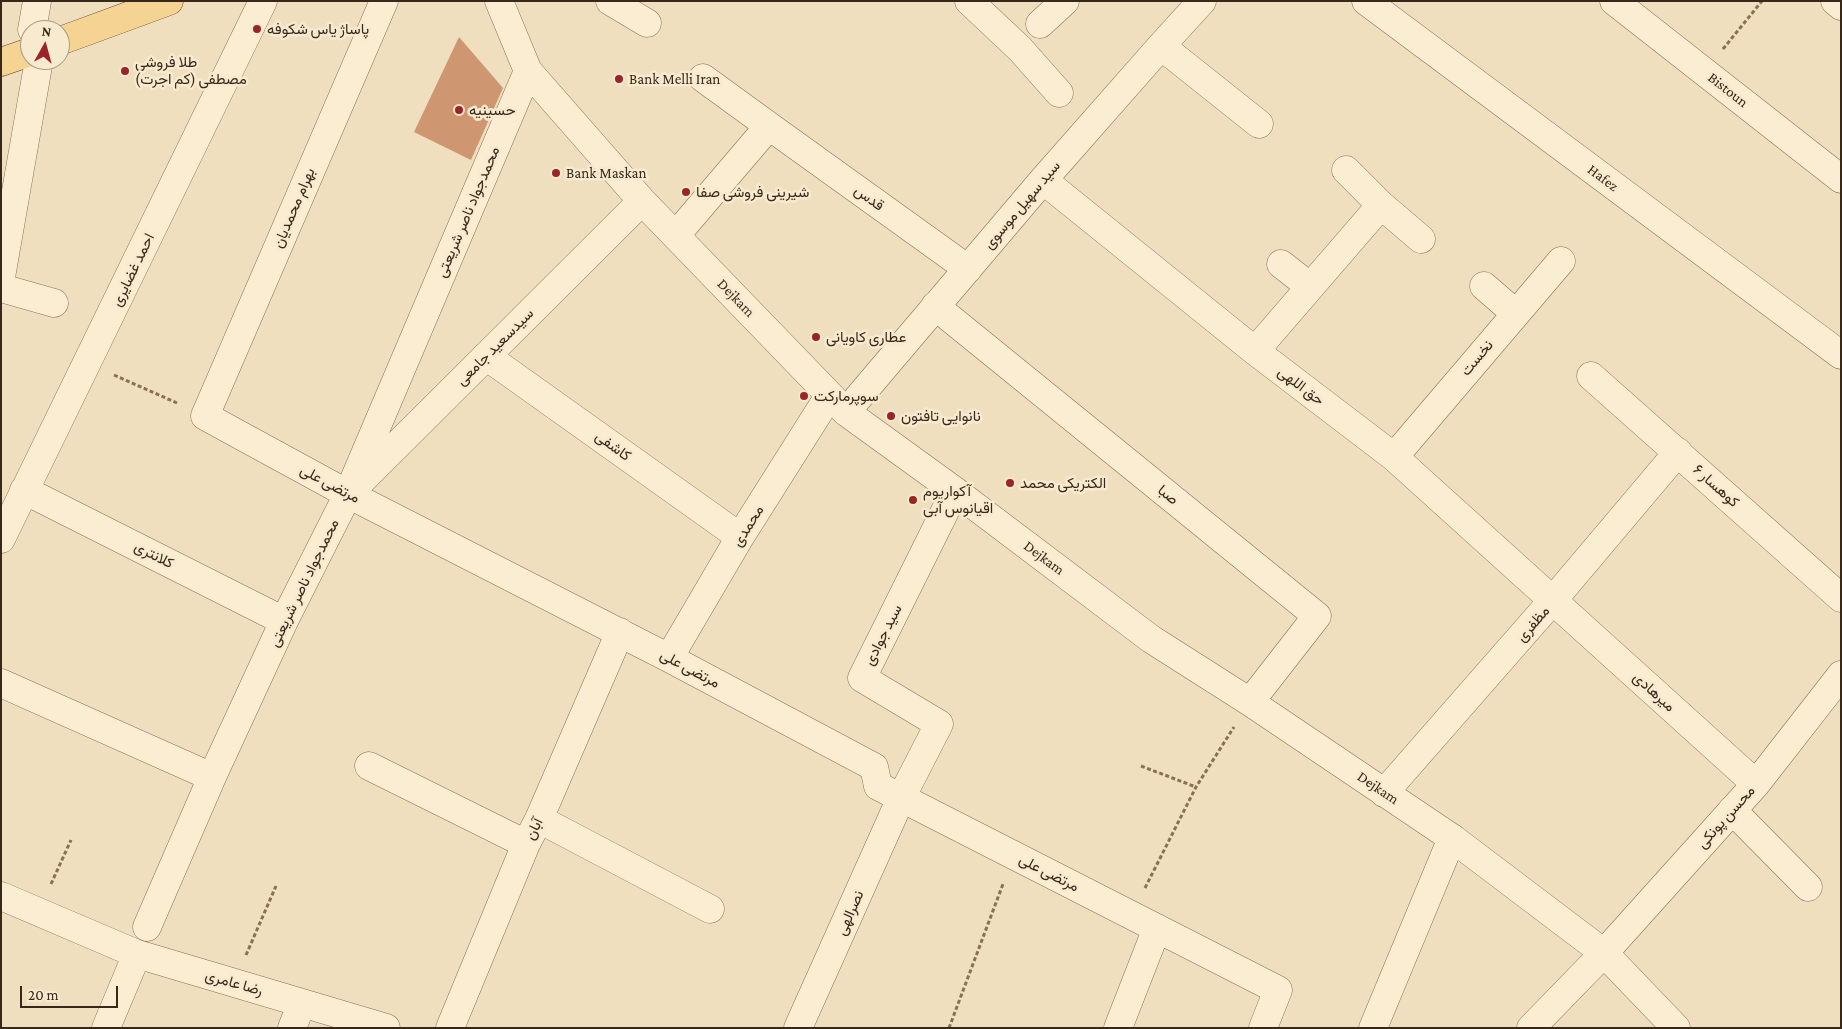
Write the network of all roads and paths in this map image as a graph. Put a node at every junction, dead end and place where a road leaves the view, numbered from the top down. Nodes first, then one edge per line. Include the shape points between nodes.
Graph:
1 (37, 1) edge
2 (169, 1) edge
3 (263, 1) edge
4 (384, 1) edge
5 (499, 1) edge
6 (610, 1) edge
7 (969, 1) edge
8 (1065, 1) edge
9 (1202, 1) edge
10 (1366, 1) edge
11 (1614, 1) edge
12 (1762, 1) edge
13 (1835, 1) edge
14 (1841, 6) edge
15 (35, 20) edge
16 (647, 23) dead end
17 (1040, 24) dead end
18 (70, 37) edge
19 (1160, 46) junction
20 (20, 53) edge
21 (1, 62) edge
22 (29, 70) edge
23 (528, 71) junction
24 (1704, 71) junction
25 (703, 78) dead end
26 (1059, 94) dead end
27 (1259, 124) dead end
28 (769, 126) junction
29 (1346, 170) dead end
30 (1841, 179) edge
31 (1043, 180) junction
32 (642, 201) junction
33 (1381, 205) junction
34 (676, 235) junction
35 (1421, 238) dead end
36 (1561, 261) dead end
37 (1280, 264) dead end
38 (968, 269) junction
39 (1, 277) edge
40 (1309, 286) junction
41 (1484, 286) dead end
42 (1, 288) edge
43 (54, 303) dead end
44 (935, 306) junction
45 (1515, 313) junction
46 (1255, 350) junction
47 (486, 356) junction
48 (1841, 356) edge
49 (87, 363) junction
50 (1591, 376) dead end
51 (838, 404) junction
52 (204, 416) junction
53 (1678, 452) junction
54 (1394, 457) junction
55 (24, 490) junction
56 (955, 491) junction
57 (348, 494) junction
58 (740, 537) junction
59 (1, 538) edge
60 (1841, 598) edge
61 (1553, 600) junction
62 (284, 621) junction
63 (620, 632) junction
64 (669, 658) junction
65 (1841, 675) edge
66 (1, 683) edge
67 (1250, 702) junction
68 (369, 766) dead end
69 (1141, 766) dead end
70 (212, 777) junction
71 (1756, 784) junction
72 (1196, 787) junction
73 (1384, 793) junction
74 (901, 798) junction
75 (1732, 810) junction
76 (539, 819) junction
77 (1452, 838) junction
78 (71, 840) dead end
79 (526, 844) junction
80 (1014, 856) junction
81 (276, 886) dead end
82 (1808, 887) dead end
83 (1, 896) edge
84 (710, 909) dead end
85 (39, 912) junction
86 (1131, 915) junction
87 (147, 928) dead end
88 (1157, 928) junction
89 (1604, 953) junction
90 (137, 954) junction
91 (234, 983) junction
92 (302, 1003) junction
93 (106, 1028) edge
94 (292, 1028) edge
95 (386, 1028) edge
96 (450, 1028) edge
97 (798, 1028) edge
98 (950, 1028) edge
99 (1118, 1028) edge
100 (1263, 1028) edge
101 (1373, 1028) edge
102 (1531, 1028) edge
103 (1676, 1028) edge

1 - 15 street
2 - 18 main road
3 - 49 street, احمد غضایری
4 - 52 street, بهرام محمدیان
5 - 23 street, Dejkam
6 - 16 street
7 - 26 street via 1020,49
8 - 17 street
9 - 19 street, سید سهیل موسوی
10 - 48 street, Hafez
11 - 24 street, Bistoun
12 - 24 path
13 - 14 street
19 - 27 street
19 - 31 street, سید سهیل موسوی
20 - 21 main road
22 - 39 street
23 - 32 street, Dejkam
23 - 57 street, محمدجواد ناصر شریعتی
24 - 30 street, Bistoun
25 - 28 street, قدس
28 - 34 street
28 - 38 street, قدس
29 - 33 street
31 - 38 street, سید سهیل موسوی
31 - 46 street, حق اللهی
32 - 34 street, Dejkam
32 - 47 street, سیدسعید جامعی
33 - 35 street
33 - 40 street
34 - 51 street, Dejkam
36 - 45 street, نخست
37 - 40 street
38 - 44 street, سید سهیل موسوی
40 - 46 street
41 - 45 street
42 - 43 street
44 - 51 street, سید سهیل موسوی
44 - 67 street, صبا via 1324,608
45 - 54 street, نخست
46 - 54 street, حق اللهی
47 - 57 street, سیدسعید جامعی
47 - 58 street, کاشفی
49 - 52 path
49 - 55 street, احمد غضایری
50 - 53 street, کوهسار ۶
51 - 56 street, Dejkam
51 - 58 street, محمدی
52 - 57 street, مرتضی علی
53 - 60 street, کوهسار ۶
53 - 61 street, مظفری
54 - 61 street, حق اللهی
55 - 59 street, احمد غضایری
55 - 62 street, کلانتری
56 - 67 street, Dejkam via 1151,639
56 - 74 street, سید جوادی via 862,678 939,724
57 - 62 street, محمدجواد ناصر شریعتی
57 - 63 street, مرتضی علی
58 - 64 street, محمدی
61 - 71 street, میرهادی
61 - 73 street, مظفری
62 - 70 street, محمدجواد ناصر شریعتی
63 - 64 street, مرتضی علی
63 - 76 street, آبان
64 - 74 street, مرتضی علی via 874,768 878,786
65 - 71 street, محسن پونکی
66 - 70 street
67 - 72 path
67 - 73 street, Dejkam
68 - 79 street
69 - 72 path
70 - 87 street, محمدجواد ناصر شریعتی
71 - 75 street, محسن پونکی
72 - 86 path
73 - 77 street, Dejkam
74 - 80 street, مرتضی علی
74 - 97 street, نصرالهی
75 - 82 street
75 - 89 street, محسن پونکی
76 - 79 street, آبان
76 - 84 street
77 - 89 street, Dejkam
77 - 101 street
78 - 85 path
79 - 96 street, آبان
80 - 86 street, مرتضی علی
80 - 98 path
81 - 91 path
83 - 85 street, رضا عامری
85 - 90 street, رضا عامری
86 - 88 street, مرتضی علی
88 - 99 street
88 - 100 street, مرتضی علی via 1278,990
89 - 102 street, محسن پونکی
89 - 103 street, Dejkam
90 - 91 street, رضا عامری
90 - 93 street
91 - 92 street, رضا عامری
92 - 94 street
92 - 95 street, رضا عامری

